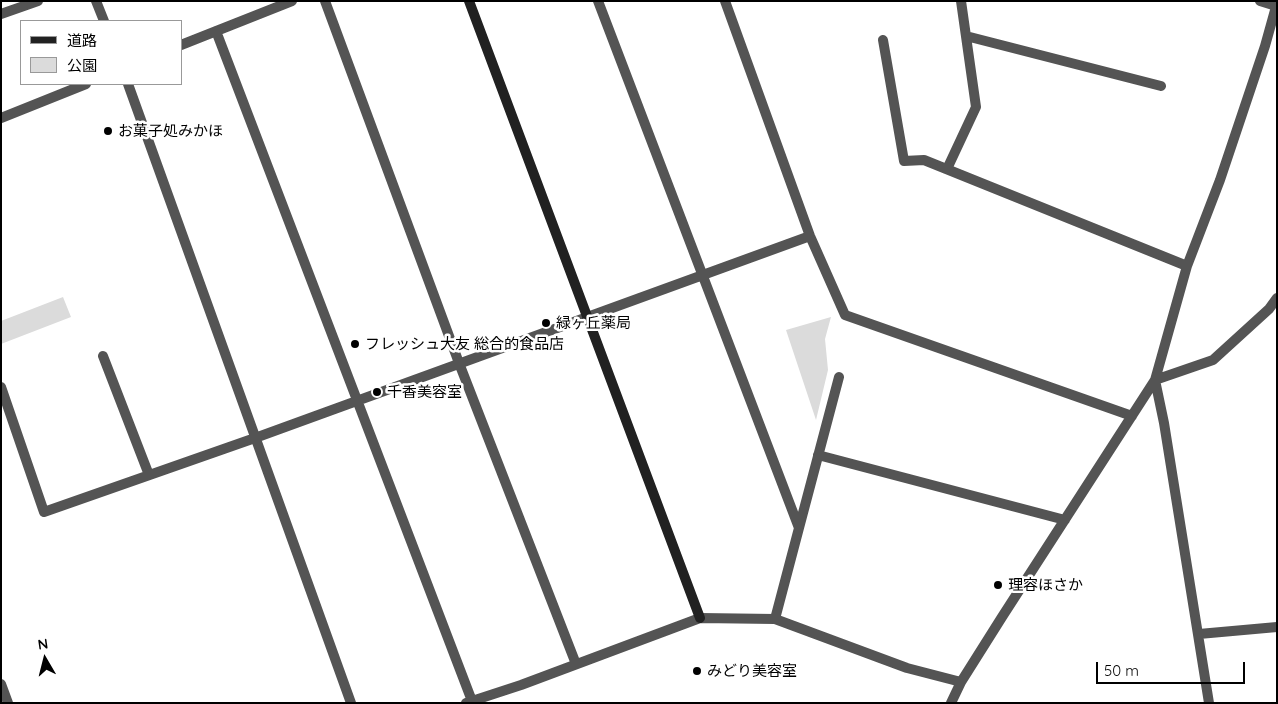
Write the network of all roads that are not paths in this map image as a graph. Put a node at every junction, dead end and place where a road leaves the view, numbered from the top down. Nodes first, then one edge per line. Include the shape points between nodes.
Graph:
1 (38, 1) edge
2 (96, 1) edge
3 (292, 1) edge
4 (325, 1) edge
5 (469, 1) edge
6 (598, 1) edge
7 (725, 1) edge
8 (961, 1) edge
9 (1260, 1) edge
10 (273, 4) edge
11 (1276, 4) edge
12 (1, 14) edge
13 (104, 20) edge
14 (216, 31) junction
15 (966, 36) junction
16 (883, 40) dead end
17 (182, 45) edge
18 (84, 85) edge
19 (128, 85) edge
20 (1161, 86) dead end
21 (1, 118) edge
22 (947, 170) junction
23 (810, 236) junction
24 (1187, 266) junction
25 (702, 275) junction
26 (1277, 298) edge
27 (587, 317) junction
28 (103, 356) dead end
29 (459, 363) junction
30 (839, 377) dead end
31 (1155, 380) junction
32 (1, 387) edge
33 (357, 401) junction
34 (1132, 416) junction
35 (255, 438) junction
36 (818, 455) junction
37 (149, 475) junction
38 (1065, 520) junction
39 (799, 528) junction
40 (700, 618) junction
41 (775, 619) junction
42 (1277, 627) edge
43 (1199, 634) junction
44 (576, 664) junction
45 (961, 682) junction
46 (1, 684) edge
47 (469, 702) edge
48 (8, 703) edge
49 (351, 703) edge
50 (951, 703) edge
51 (1209, 703) edge

1 - 12 street
2 - 13 street
3 - 10 street
4 - 29 street
5 - 27 street
6 - 25 street
7 - 23 street
8 - 15 street
9 - 11 street
10 - 14 street
11 - 24 street via 1220,180
14 - 17 street
14 - 33 street
15 - 20 street
15 - 22 street via 976,107
16 - 22 street via 904,161 924,160
18 - 21 street
19 - 35 street
22 - 24 street
23 - 25 street
23 - 34 street via 845,315
24 - 31 street
25 - 27 street
25 - 39 street
26 - 31 street via 1213,360
27 - 29 street
27 - 40 street
28 - 37 street
29 - 33 street
29 - 44 street
30 - 36 street
31 - 34 street
31 - 43 street
32 - 37 street via 44,512
33 - 35 street
33 - 47 street
34 - 38 street
35 - 37 street
35 - 49 street
36 - 38 street
36 - 39 street
38 - 45 street
39 - 41 street
40 - 41 street
40 - 44 street
41 - 45 street via 907,668
42 - 43 street
43 - 51 street
44 - 47 street
45 - 50 street
46 - 48 street

